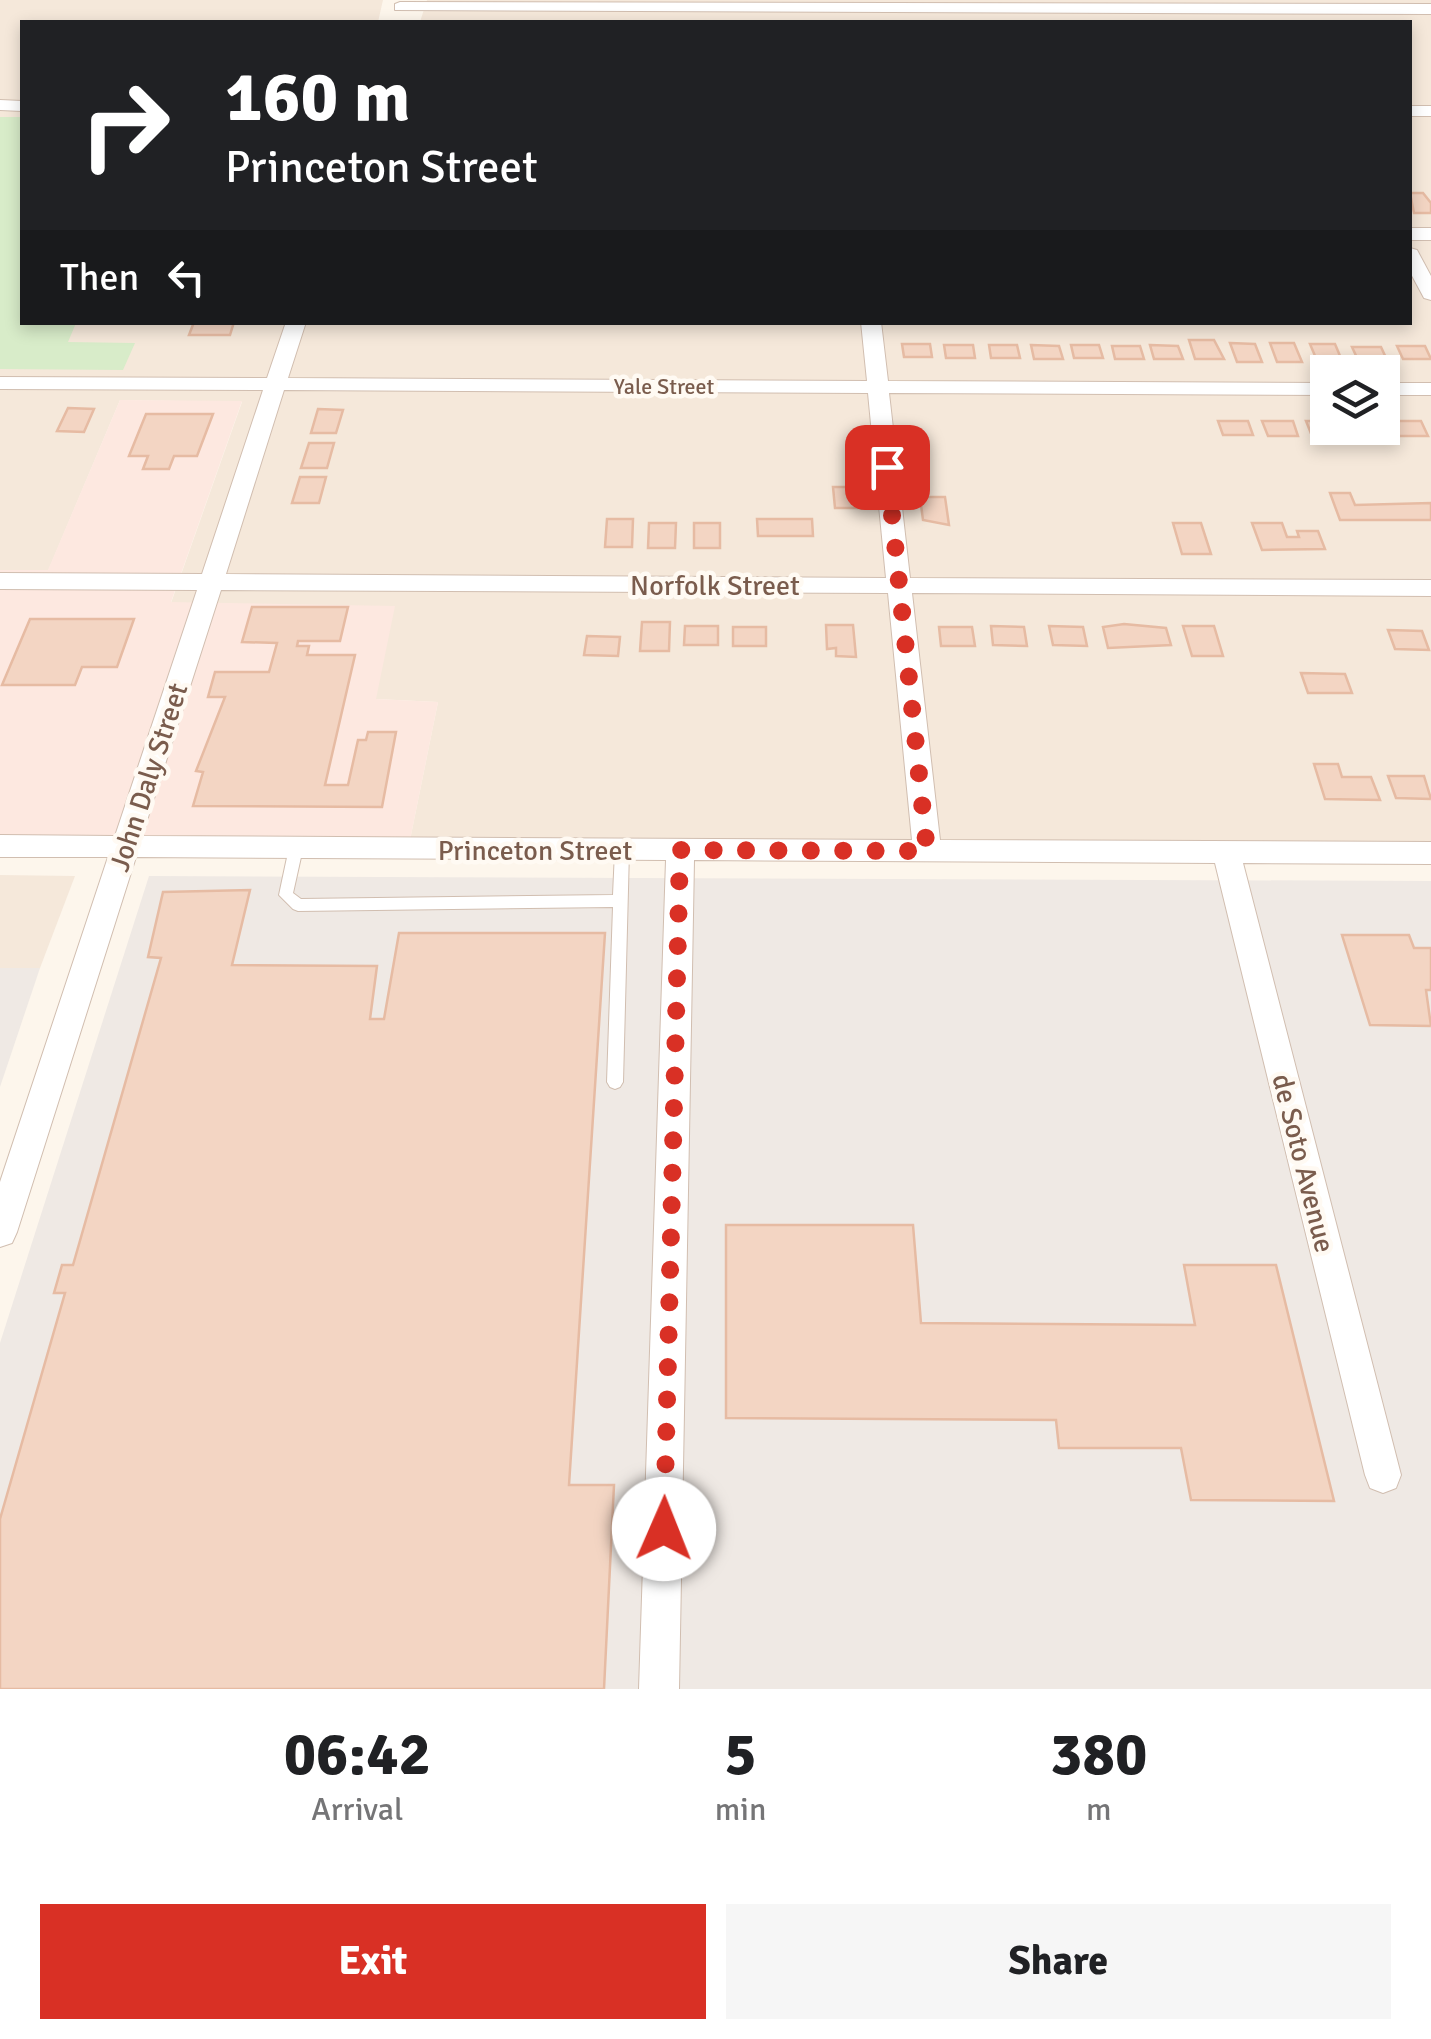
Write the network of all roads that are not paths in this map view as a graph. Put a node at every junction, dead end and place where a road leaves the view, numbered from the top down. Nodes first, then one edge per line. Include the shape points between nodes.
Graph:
1 (1431, 9) edge
2 (399, 10) edge
3 (839, 10) edge
4 (1278, 10) edge
5 (1412, 258) edge
6 (1431, 294) edge
7 (295, 325) edge
8 (871, 325) edge
9 (0, 383) edge
10 (276, 385) junction
11 (878, 387) junction
12 (1310, 389) edge
13 (1400, 389) edge
14 (1431, 389) edge
15 (212, 583) junction
16 (2, 585) edge
17 (900, 586) junction
18 (1431, 588) edge
19 (0, 846) edge
20 (125, 847) junction
21 (296, 848) junction
22 (680, 850) junction
23 (622, 851) junction
24 (927, 851) junction
25 (1226, 852) junction
26 (1431, 853) edge
27 (620, 901) junction
28 (616, 1082) dead end
29 (2, 1220) edge
30 (1382, 1475) dead end
31 (659, 1689) edge

1 - 4 street
2 - 3 street
3 - 4 street
5 - 6 street
7 - 10 street, John Daly Street
8 - 11 street
9 - 10 street, Yale Street
10 - 11 street, Yale Street
10 - 15 street, John Daly Street
11 - 12 street, Yale Street
11 - 17 street
13 - 14 street
15 - 16 street, Norfolk Street
15 - 17 street, Norfolk Street
15 - 20 street, John Daly Street
17 - 18 street, Norfolk Street
17 - 24 street
19 - 20 street, Princeton Street
20 - 21 street, Princeton Street
20 - 29 street, John Daly Street
21 - 23 street, Princeton Street
21 - 27 lane via 286,895 298,905
22 - 23 street, Princeton Street
22 - 24 street, Princeton Street
22 - 31 street
23 - 27 lane
24 - 25 street, Princeton Street
25 - 26 street, Princeton Street
25 - 30 street, de Soto Avenue
27 - 28 lane

